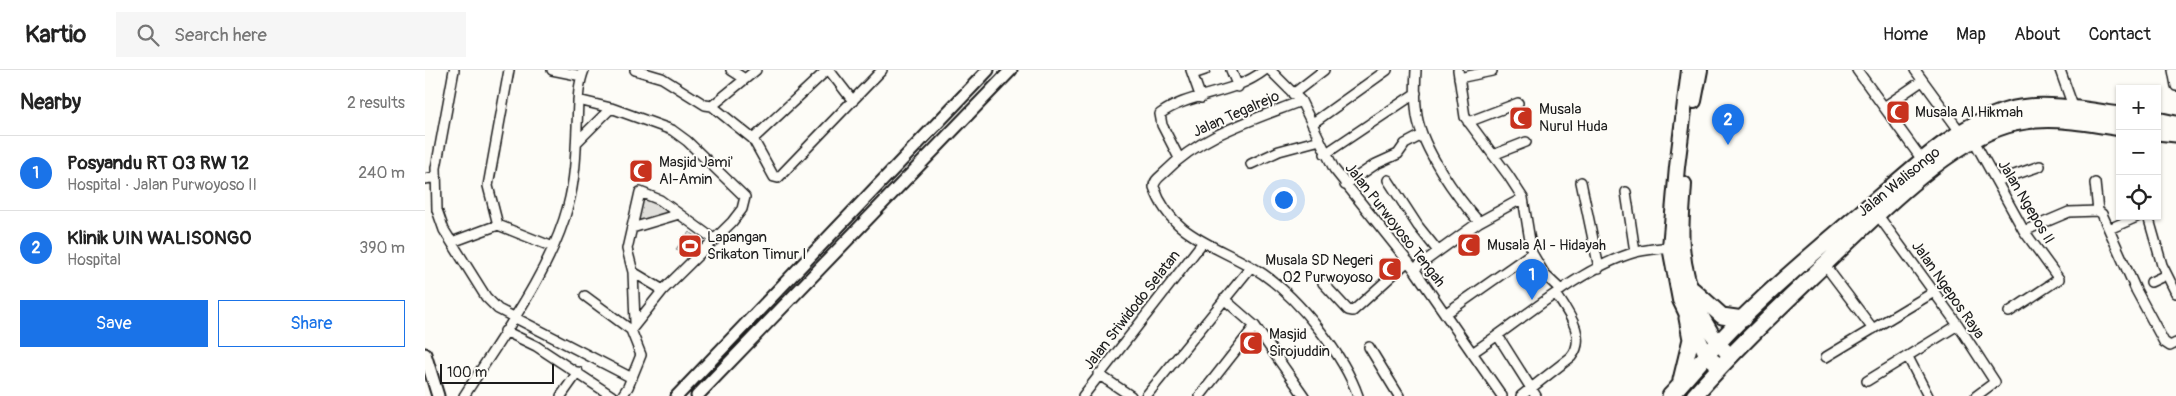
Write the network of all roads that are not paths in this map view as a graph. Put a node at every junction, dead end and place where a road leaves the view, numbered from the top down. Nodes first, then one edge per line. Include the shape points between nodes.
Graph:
1 (454, 70) edge
2 (509, 70) edge
3 (552, 70) edge
4 (635, 70) edge
5 (731, 70) edge
6 (756, 70) edge
7 (828, 70) edge
8 (882, 70) edge
9 (988, 70) edge
10 (1011, 70) edge
11 (1205, 70) edge
12 (1231, 70) edge
13 (1265, 70) edge
14 (1270, 70) edge
15 (1324, 70) edge
16 (1387, 70) edge
17 (1416, 70) edge
18 (1696, 70) edge
19 (1857, 70) edge
20 (1915, 70) edge
21 (2060, 70) edge
22 (2173, 70) edge
23 (1492, 71) edge
24 (1192, 72) edge
25 (583, 73) edge
26 (1458, 74) edge
27 (745, 79) junction
28 (1922, 81) junction
29 (1238, 86) junction
30 (2176, 86) edge
31 (1416, 93) junction
32 (1293, 94) junction
33 (1201, 98) junction
34 (578, 100) junction
35 (853, 101) junction
36 (1301, 101) junction
37 (1518, 103) dead end
38 (712, 106) junction
39 (1884, 107) junction
40 (611, 108) junction
41 (2074, 109) junction
42 (2116, 114) edge
43 (2161, 121) edge
44 (1468, 122) junction
45 (1313, 123) junction
46 (2176, 124) edge
47 (2116, 127) edge
48 (2161, 132) edge
49 (2176, 134) edge
50 (1422, 135) junction
51 (1967, 136) junction
52 (753, 139) junction
53 (1320, 140) junction
54 (577, 142) junction
55 (1526, 142) dead end
56 (1325, 154) junction
57 (1493, 155) junction
58 (1179, 158) junction
59 (1928, 162) junction
60 (1251, 164) dead end
61 (2040, 166) dead end
62 (435, 177) junction
63 (425, 179) edge
64 (1388, 180) dead end
65 (1997, 181) junction
66 (1581, 182) dead end
67 (2095, 183) dead end
68 (1345, 185) junction
69 (1626, 192) dead end
70 (1523, 198) junction
71 (2098, 211) junction
72 (679, 214) junction
73 (1877, 214) junction
74 (2130, 220) edge
75 (2149, 220) edge
76 (1479, 222) junction
77 (498, 225) junction
78 (632, 228) junction
79 (2109, 229) junction
80 (2024, 231) junction
81 (715, 240) junction
82 (452, 242) junction
83 (1203, 242) junction
84 (1676, 246) junction
85 (553, 247) junction
86 (1438, 250) junction
87 (1635, 252) junction
88 (1532, 254) junction
89 (1824, 264) junction
90 (1411, 265) junction
91 (1251, 267) junction
92 (1599, 268) junction
93 (633, 272) junction
94 (2166, 275) junction
95 (2151, 282) dead end
96 (1323, 283) dead end
97 (663, 290) junction
98 (1693, 290) junction
99 (1558, 292) junction
100 (1934, 292) junction
101 (2176, 293) edge
102 (585, 296) dead end
103 (1224, 300) junction
104 (2009, 312) dead end
105 (1445, 314) junction
106 (513, 318) junction
107 (1687, 318) junction
108 (1743, 319) junction
109 (1958, 325) junction
110 (633, 326) junction
111 (1255, 326) junction
112 (1873, 328) junction
113 (505, 331) junction
114 (1498, 336) junction
115 (1717, 343) junction
116 (2176, 343) edge
117 (1369, 347) dead end
118 (1472, 353) junction
119 (425, 354) edge
120 (1707, 356) junction
121 (1826, 357) dead end
122 (1908, 357) junction
123 (1725, 361) junction
124 (578, 372) junction
125 (1098, 374) junction
126 (632, 378) junction
127 (1867, 381) dead end
128 (1674, 391) edge
129 (1534, 392) edge
130 (1356, 395) edge
131 (438, 396) edge
132 (464, 396) edge
133 (561, 396) edge
134 (612, 396) edge
135 (621, 396) edge
136 (677, 396) edge
137 (697, 396) edge
138 (1083, 396) edge
139 (1131, 396) edge
140 (1146, 396) edge
141 (1200, 396) edge
142 (1304, 396) edge
143 (1399, 396) edge
144 (1503, 396) edge
145 (1521, 396) edge
146 (1694, 396) edge
147 (1928, 396) edge
148 (1976, 396) edge

1 - 62 street
2 - 77 street via 488,186
3 - 25 street
4 - 38 street via 662,78 705,105
5 - 27 street
6 - 27 street
7 - 35 street
7 - 52 street
8 - 35 street
9 - 136 street
10 - 137 street
11 - 24 street
12 - 29 street
13 - 29 street
14 - 32 street, Jalan Purwoyoso Tengah
15 - 32 street
16 - 45 street
17 - 31 street
18 - 84 main road via 1677,167
19 - 39 street
20 - 28 street, Jalan Ngepos II
21 - 41 street
22 - 30 street
23 - 26 street
24 - 33 street
25 - 34 street
26 - 44 street via 1461,101
27 - 38 street
28 - 39 street
28 - 51 street, Jalan Ngepos II
29 - 33 street
31 - 50 street
31 - 56 street
32 - 36 street, Jalan Purwoyoso Tengah
33 - 58 street via 1177,105 1159,116
34 - 40 street
34 - 54 street
35 - 52 street via 778,178 774,177
36 - 45 street, Jalan Purwoyoso Tengah
36 - 58 street, Jalan Tegalrejo via 1205,141
37 - 44 street
38 - 52 street
39 - 59 street
40 - 54 street
40 - 81 street via 672,130 743,192 745,202 742,209
41 - 42 highway, Jalan Walisongo
41 - 51 highway, Jalan Walisongo via 2019,108 1986,118
43 - 46 highway
44 - 57 street
45 - 53 street, Jalan Purwoyoso Tengah
47 - 51 highway, Jalan Walisongo via 2067,120 2025,120
48 - 49 highway
50 - 68 street via 1405,144 1398,154
50 - 76 street via 1464,205
51 - 59 highway, Jalan Walisongo
51 - 65 street, Jalan Ngepos II
53 - 56 street, Jalan Purwoyoso Tengah
53 - 60 street via 1279,151
54 - 85 street via 568,208
55 - 57 street
56 - 68 street, Jalan Purwoyoso Tengah
57 - 70 street
58 - 83 street, Jalan Tegalrejo via 1155,181 1154,187 1179,227
59 - 73 highway, Jalan Walisongo
59 - 108 highway, Jalan Walisongo via 1783,280
61 - 65 street
62 - 63 street
62 - 82 street via 439,219
64 - 86 street
65 - 80 street, Jalan Ngepos II
66 - 92 street
67 - 71 street
68 - 90 street, Jalan Purwoyoso Tengah
69 - 87 street
70 - 76 street
70 - 88 street
71 - 79 street
71 - 80 street via 2069,212
72 - 78 street
72 - 78 street via 660,200 640,192
72 - 81 street
73 - 89 highway, Jalan Walisongo
73 - 100 street, Jalan Ngepos Raya
74 - 79 street
75 - 94 street
76 - 86 street
77 - 82 street
77 - 85 street
78 - 93 street via 627,249
79 - 116 street via 2164,342 2170,346
80 - 104 street, Jalan Ngepos II via 2058,277 2057,282
81 - 97 street
82 - 106 street via 486,297
83 - 91 street
83 - 125 street, Jalan Sriwidodo Selatan
84 - 87 street
84 - 98 main road
84 - 107 main road via 1679,300
85 - 106 street
86 - 90 street
87 - 92 street
88 - 99 street
88 - 105 street
89 - 112 street
89 - 123 highway, Jalan Walisongo
90 - 96 street via 1353,311 1348,310
90 - 105 street, Jalan Purwoyoso Tengah
91 - 103 street
91 - 130 street via 1279,286 1305,312 1353,382
92 - 99 street
93 - 97 street
93 - 110 street
94 - 95 street
94 - 101 street
97 - 110 street
98 - 108 highway via 1722,316
98 - 115 main road via 1699,311
99 - 114 street
99 - 129 street via 1575,324 1576,348 1571,357
100 - 109 street, Jalan Ngepos Raya
100 - 112 street
102 - 110 street
103 - 111 street
103 - 140 street
105 - 118 street, Jalan Purwoyoso Tengah
106 - 113 street
106 - 126 street
107 - 120 main road
107 - 128 highway via 1691,339
108 - 115 highway, Jalan Walisongo
109 - 122 street
109 - 148 street, Jalan Ngepos Raya via 1995,383
110 - 126 street via 641,355
111 - 141 street
111 - 142 street
112 - 121 street
113 - 124 street
113 - 132 street
114 - 118 street
114 - 129 street
115 - 120 highway, Jalan Walisongo
115 - 123 main road
117 - 143 street
118 - 144 street, Jalan Purwoyoso Tengah
119 - 131 street
120 - 123 main road
120 - 128 highway, Jalan Walisongo
122 - 127 street
122 - 147 street
123 - 146 highway, Jalan Walisongo
124 - 133 street
124 - 134 street
125 - 138 street, Jalan Sriwidodo Selatan
125 - 139 street
126 - 135 street
129 - 145 street

